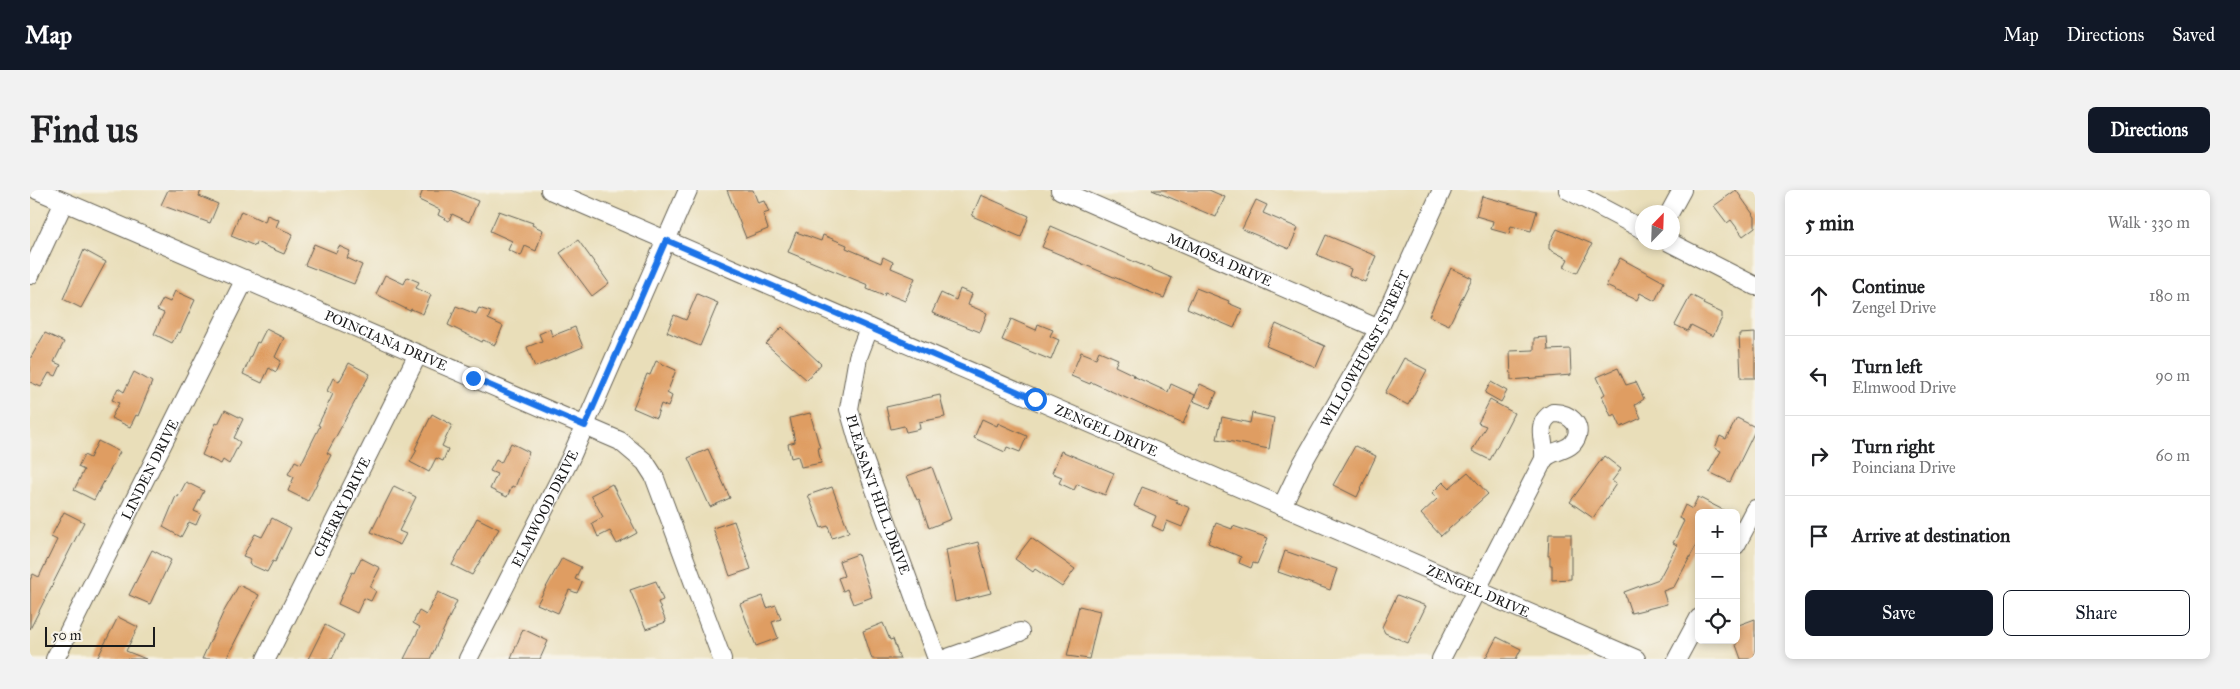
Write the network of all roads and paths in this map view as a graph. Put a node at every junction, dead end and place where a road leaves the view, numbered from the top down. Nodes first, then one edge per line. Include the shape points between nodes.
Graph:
1 (37, 190) edge
2 (550, 190) edge
3 (688, 190) edge
4 (1060, 190) edge
5 (1442, 190) edge
6 (1568, 190) edge
7 (1682, 190) edge
8 (64, 202) junction
9 (1674, 205) edge
10 (1635, 225) edge
11 (666, 240) junction
12 (1680, 248) edge
13 (30, 275) edge
14 (245, 279) junction
15 (1755, 286) edge
16 (869, 328) junction
17 (1380, 329) junction
18 (418, 354) junction
19 (585, 426) junction
20 (1544, 459) dead end
21 (1282, 506) junction
22 (1755, 509) edge
23 (1740, 537) edge
24 (1477, 590) junction
25 (1695, 625) edge
26 (1020, 632) dead end
27 (55, 659) edge
28 (266, 659) edge
29 (468, 659) edge
30 (722, 659) edge
31 (937, 659) edge
32 (945, 659) edge
33 (1441, 659) edge
34 (1636, 659) edge
35 (1677, 659) edge

1 - 8 street, POINCIANA DRIVE
2 - 11 street, ZENGEL DRIVE
3 - 11 street, ELMWOOD DRIVE
4 - 17 street, MIMOSA DRIVE
5 - 17 street, WILLOWHURST STREET
6 - 10 street
7 - 9 street
8 - 13 street
8 - 14 street, POINCIANA DRIVE
11 - 16 street, ZENGEL DRIVE
11 - 19 street, ELMWOOD DRIVE
12 - 15 street
14 - 18 street, POINCIANA DRIVE
14 - 27 street, LINDEN DRIVE
16 - 21 street, ZENGEL DRIVE
16 - 31 street, PLEASANT HILL DRIVE via 858,357 849,409 862,454
17 - 21 street, WILLOWHURST STREET via 1302,464
18 - 19 street, POINCIANA DRIVE
18 - 28 street, CHERRY DRIVE
19 - 29 street, ELMWOOD DRIVE
19 - 30 street, POINCIANA DRIVE via 620,441 654,476
20 - 24 street
21 - 24 street, ZENGEL DRIVE
22 - 23 street
24 - 33 street
24 - 34 street, ZENGEL DRIVE
25 - 35 street
26 - 32 street

